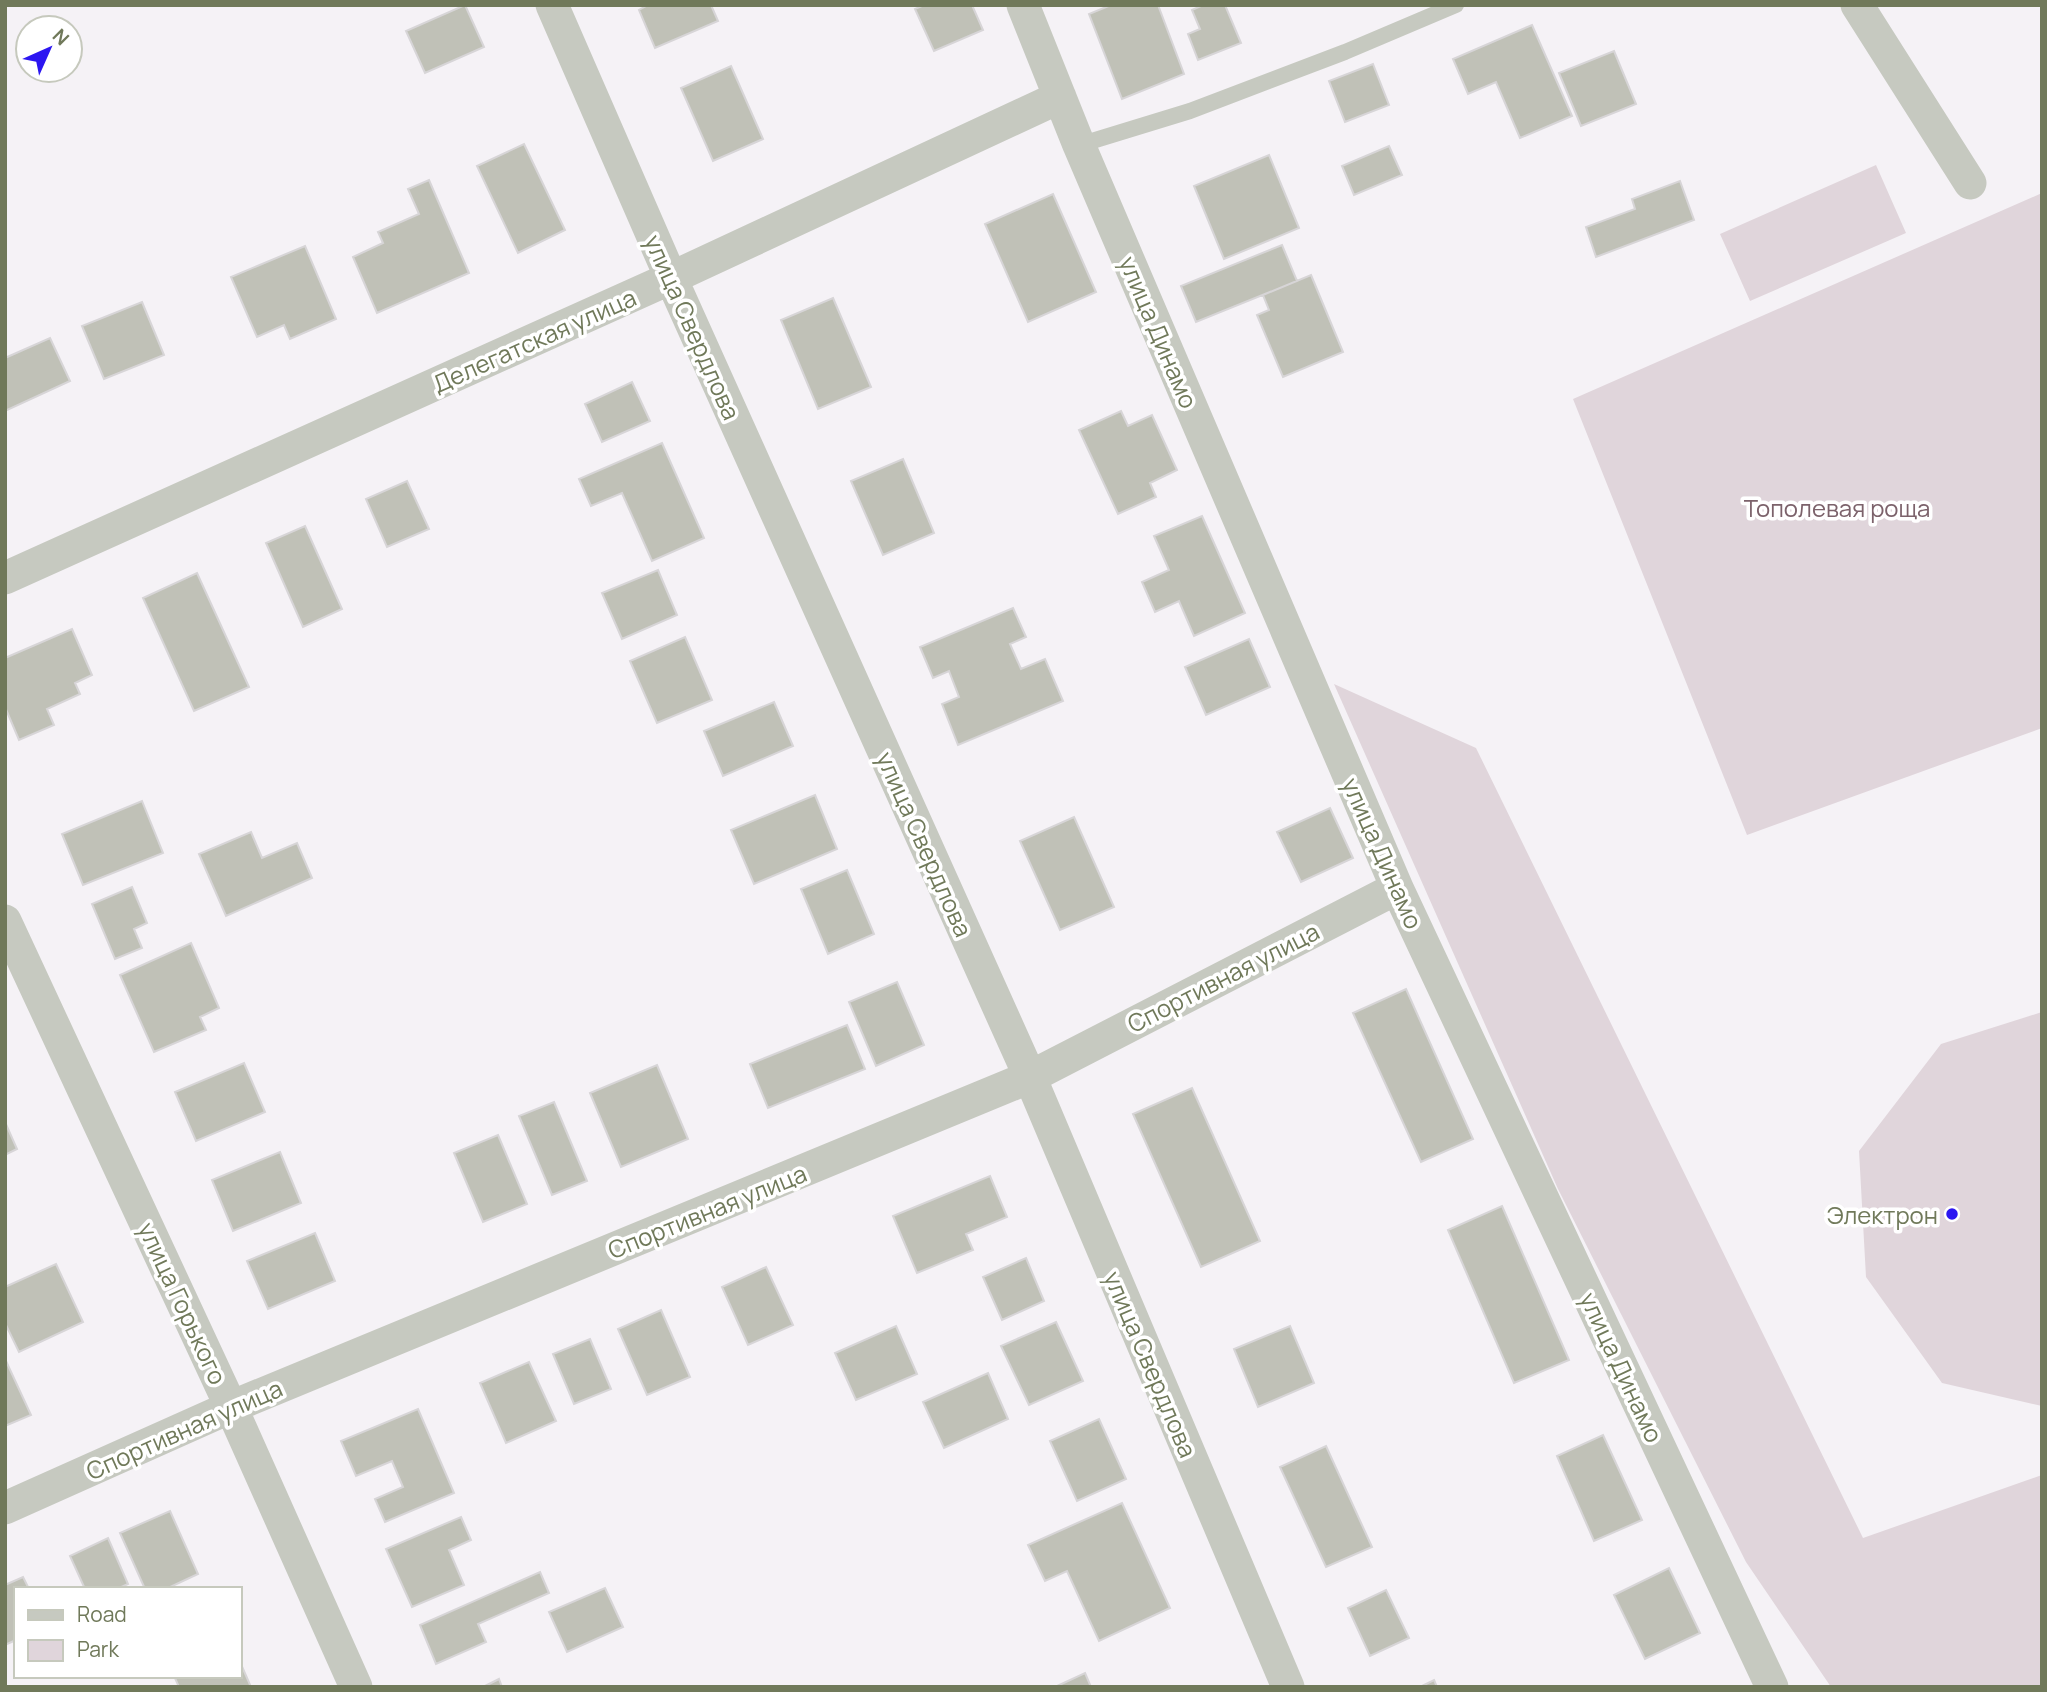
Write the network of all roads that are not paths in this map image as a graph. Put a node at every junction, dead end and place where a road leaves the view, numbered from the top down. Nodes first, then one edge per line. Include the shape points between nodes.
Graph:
1 (552, 5) edge
2 (1023, 5) edge
3 (1456, 5) edge
4 (1857, 5) edge
5 (1060, 97) junction
6 (1079, 145) junction
7 (1970, 183) dead end
8 (671, 278) junction
9 (5, 578) edge
10 (1397, 888) junction
11 (5, 921) edge
12 (1030, 1077) junction
13 (231, 1408) junction
14 (5, 1508) edge
15 (356, 1687) edge
16 (1288, 1687) edge
17 (1772, 1687) edge

1 - 8 street, улица Свердлова
2 - 5 street, улица Динамо
3 - 6 lane via 1190,111
4 - 7 street
5 - 6 street, улица Динамо
5 - 8 street, Делегатская улица
6 - 10 street, улица Динамо
8 - 9 street, Делегатская улица
8 - 12 street, улица Свердлова
10 - 12 street, Спортивная улица
10 - 17 street, улица Динамо
11 - 13 street, улица Горького
12 - 13 street, Спортивная улица
12 - 16 street, улица Свердлова
13 - 14 street, Спортивная улица
13 - 15 street, улица Горького

